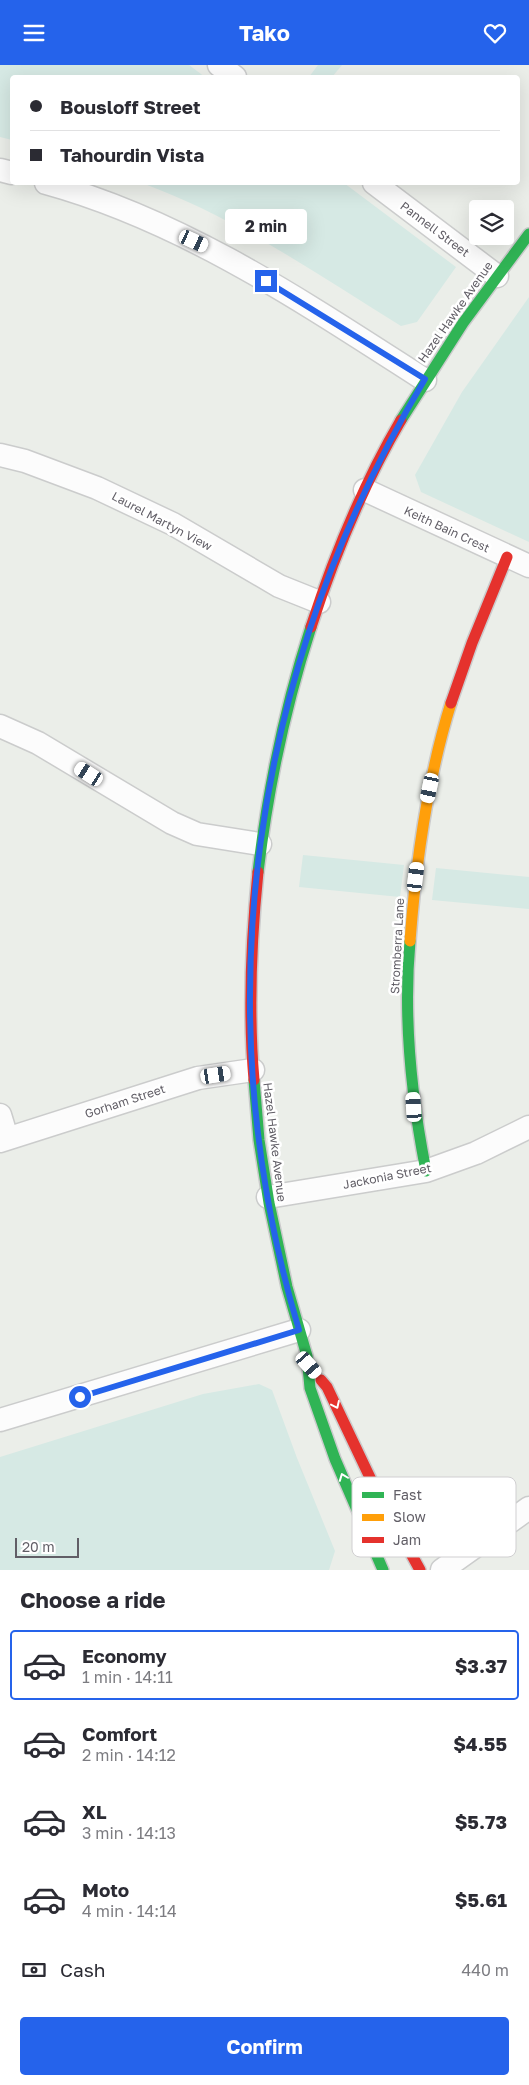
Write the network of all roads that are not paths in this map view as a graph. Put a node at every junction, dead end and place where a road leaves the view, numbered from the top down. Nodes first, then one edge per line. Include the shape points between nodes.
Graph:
1 (219, 65) edge
2 (232, 75) edge
3 (52, 185) edge
4 (377, 185) edge
5 (529, 235) edge
6 (497, 276) junction
7 (425, 379) junction
8 (0, 455) edge
9 (365, 490) junction
10 (507, 557) junction
11 (529, 566) edge
12 (318, 602) junction
13 (0, 726) edge
14 (260, 844) junction
15 (253, 1070) junction
16 (0, 1115) edge
17 (529, 1127) edge
18 (4, 1140) edge
19 (426, 1171) junction
20 (268, 1197) junction
21 (299, 1330) junction
22 (309, 1365) junction
23 (0, 1420) edge
24 (370, 1477) edge
25 (352, 1499) edge
26 (529, 1508) edge
27 (516, 1517) edge
28 (377, 1557) edge
29 (413, 1557) edge
30 (460, 1557) edge
31 (383, 1570) edge
32 (420, 1570) edge
33 (442, 1570) edge

1 - 2 street
3 - 7 street via 104,201 209,248
4 - 6 street, Pannell Street
5 - 6 street, Hazel Hawke Avenue
6 - 7 street, Hazel Hawke Avenue
7 - 9 street, Hazel Hawke Avenue
8 - 12 street, Laurel Martyn View via 97,488 173,524 279,586
9 - 10 street, Keith Bain Crest
9 - 12 street, Hazel Hawke Avenue
10 - 11 street, Keith Bain Crest
10 - 19 street, Stromberra Lane via 480,620 452,702 434,769 418,856 410,949 408,1031 414,1107
12 - 14 street, Hazel Hawke Avenue via 279,737
13 - 14 street via 38,743 172,823 197,834
14 - 15 street, Hazel Hawke Avenue via 250,969
15 - 18 street, Gorham Street via 198,1078
15 - 20 street, Hazel Hawke Avenue
16 - 18 street
17 - 19 street, Jackonia Street via 476,1153
19 - 20 street, Jackonia Street
20 - 21 street, Hazel Hawke Avenue
21 - 22 street, Hazel Hawke Avenue
21 - 23 street
22 -> 24 street, Hazel Hawke Avenue via 327,1387
25 -> 22 street, Hazel Hawke Avenue via 317,1408 310,1386
26 - 27 street
31 -> 28 street, Hazel Hawke Avenue
29 -> 32 street, Hazel Hawke Avenue
30 - 33 street

